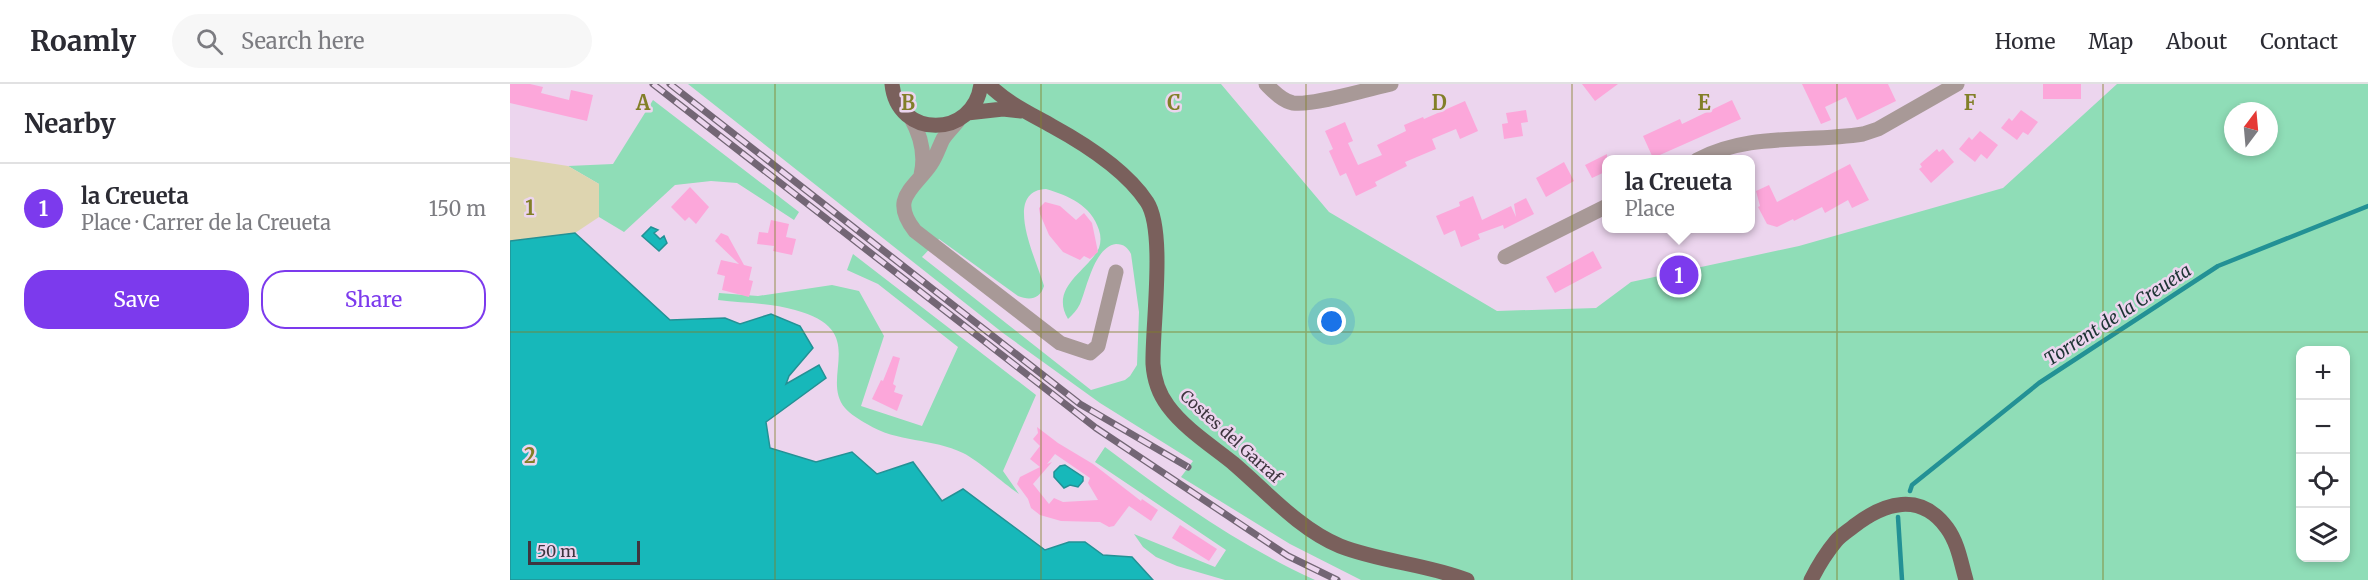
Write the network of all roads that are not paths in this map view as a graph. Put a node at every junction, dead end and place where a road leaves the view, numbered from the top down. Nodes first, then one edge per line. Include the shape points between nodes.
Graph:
1 (981, 84) edge
2 (988, 84) edge
3 (1266, 84) edge
4 (1391, 84) edge
5 (1957, 84) edge
6 (892, 85) edge
7 (1021, 111) junction
8 (962, 117) junction
9 (910, 118) junction
10 (1708, 155) edge
11 (921, 175) junction
12 (1602, 208) edge
13 (1504, 257) dead end
14 (1116, 272) dead end
15 (1467, 580) edge
16 (1811, 580) edge
17 (1966, 580) edge

1 - 8 main road via 978,96
2 - 7 main road, Costes del Garraf
3 - 4 street via 1291,103 1306,103
5 - 10 street via 1863,134 1752,141
6 - 9 main road via 898,104
7 - 8 main road, Costes del Garraf via 1003,109
7 - 15 main road, Costes del Garraf via 1053,126 1108,163 1148,204 1156,246 1154,366 1160,394 1169,408 1327,540 1360,553
8 - 9 main road, Costes del Garraf via 934,126
8 - 11 street
9 - 11 street via 922,143
11 - 14 street via 909,188 905,204 905,214 915,231 1060,343 1090,353 1098,346
12 - 13 street
16 - 17 main road via 1838,539 1868,515 1895,504 1914,505 1933,514 1946,527

